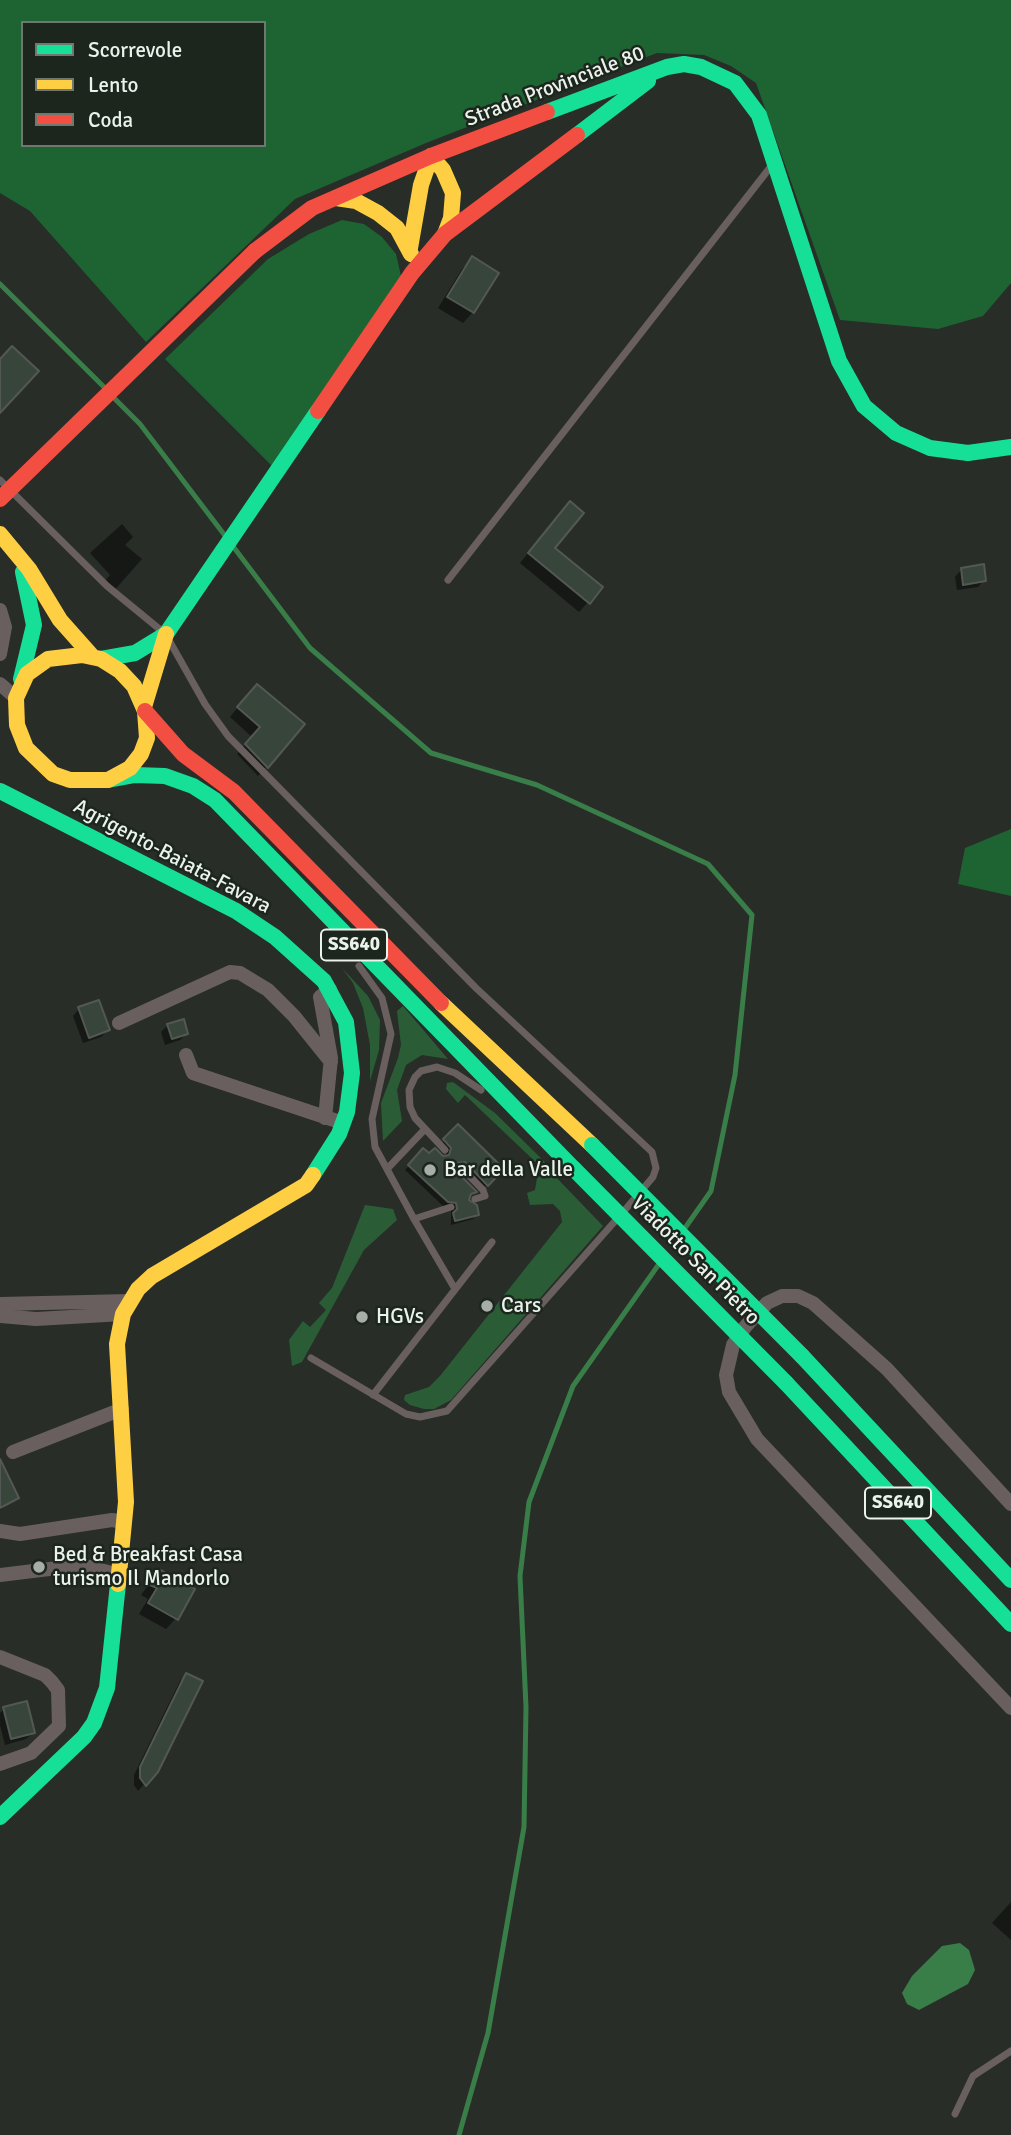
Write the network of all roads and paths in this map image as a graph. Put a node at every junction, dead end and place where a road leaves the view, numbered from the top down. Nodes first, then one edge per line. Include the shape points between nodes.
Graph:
1 (667, 67) junction
2 (431, 156) junction
3 (774, 162) junction
4 (336, 198) junction
5 (445, 234) junction
6 (410, 248) junction
7 (412, 273) junction
8 (1011, 447) edge
9 (0, 480) edge
10 (0, 499) edge
11 (0, 534) edge
12 (14, 550) junction
13 (448, 580) dead end
14 (0, 610) edge
15 (166, 634) junction
16 (0, 654) edge
17 (97, 658) junction
18 (0, 684) edge
19 (17, 693) junction
20 (144, 709) junction
21 (108, 780) junction
22 (0, 791) edge
23 (215, 800) junction
24 (228, 828) dead end
25 (353, 960) dead end
26 (330, 989) junction
27 (119, 1023) dead end
28 (186, 1055) dead end
29 (331, 1062) junction
30 (326, 1118) junction
31 (343, 1123) junction
32 (425, 1129) junction
33 (445, 1150) dead end
34 (461, 1167) dead end
35 (387, 1169) junction
36 (574, 1169) junction
37 (475, 1199) dead end
38 (451, 1207) dead end
39 (414, 1219) junction
40 (492, 1242) dead end
41 (455, 1289) junction
42 (0, 1304) edge
43 (126, 1308) junction
44 (0, 1315) edge
45 (311, 1358) dead end
46 (373, 1395) junction
47 (122, 1409) junction
48 (13, 1452) dead end
49 (1011, 1504) edge
50 (124, 1522) junction
51 (0, 1531) edge
52 (0, 1575) edge
53 (119, 1575) junction
54 (1011, 1580) edge
55 (1011, 1624) edge
56 (0, 1657) edge
57 (1011, 1708) edge
58 (0, 1764) edge
59 (0, 1817) edge
60 (1011, 2051) edge
61 (955, 2115) dead end

1 - 2 main road, Strada Provinciale 80
1 - 3 main road, Strada Provinciale 80 via 701,66 735,83 759,115
1 - 5 main road
2 - 4 main road, Strada Provinciale 80
2 - 5 main road via 453,193
2 - 6 main road
3 - 8 main road, Strada Provinciale 80 via 839,361 864,406 896,433 930,447 968,453
3 - 13 lane
4 - 6 main road via 356,201 378,214 397,228
4 - 10 main road, Strada Provinciale 80, bridge via 304,213 256,251
5 - 7 main road
6 - 7 main road
7 - 15 main road
9 - 15 lane via 107,586
11 - 12 main road
12 - 17 main road via 60,620
12 - 19 main road via 26,583 33,625
14 - 16 street via 5,627
15 - 17 main road via 135,653
15 - 20 main road
15 - 46 lane via 228,736 476,988 646,1146 655,1160 653,1177 447,1411 420,1417 406,1414
17 - 19 main road via 65,655 48,659 33,668
17 - 20 main road via 128,678
18 - 19 street
19 - 21 main road via 15,716 20,737 43,767 70,780
20 - 21 main road via 147,738 141,754 130,768
20 - 54 main road, Viadotto San Pietro / SS640, bridge via 183,754 234,792 441,1003 592,1145 802,1356
21 - 23 main road, SS640 via 165,776
22 - 26 main road, Agrigento-Baiata-Favara via 236,911 275,937
23 - 24 lane
23 - 36 main road, SS640
25 - 35 lane via 373,983 388,1015 389,1055 372,1119 375,1147
26 - 29 street via 320,997
26 - 31 main road, Agrigento-Baiata-Favara via 346,1022 352,1060 350,1100
27 - 29 street via 230,972 240,973 268,990
28 - 30 street via 193,1073
29 - 30 street
30 - 31 street
31 - 43 main road, Agrigento-Baiata-Favara via 323,1162 298,1191 167,1265 138,1289
32 - 33 lane
32 - 35 lane
32 - 36 lane via 410,1107 409,1090 422,1071 437,1067 480,1089
34 - 37 lane via 483,1190 485,1196
35 - 39 lane
36 - 55 main road, Viadotto San Pietro / SS640, bridge via 786,1382
38 - 39 lane
39 - 41 lane
40 - 41 lane
41 - 46 lane
42 - 43 street
43 - 44 street via 37,1318
43 - 47 main road via 117,1345
45 - 46 lane
47 - 48 street
47 - 50 main road
49 - 57 street via 887,1369 813,1303 798,1296 782,1297 767,1303 744,1327 733,1345 726,1376 729,1392 757,1439
50 - 51 street via 20,1534
50 - 53 main road
52 - 53 street via 82,1565
53 - 59 main road via 111,1667 94,1723
56 - 58 street via 52,1682 58,1690 59,1726 31,1753
60 - 61 lane via 974,2076

